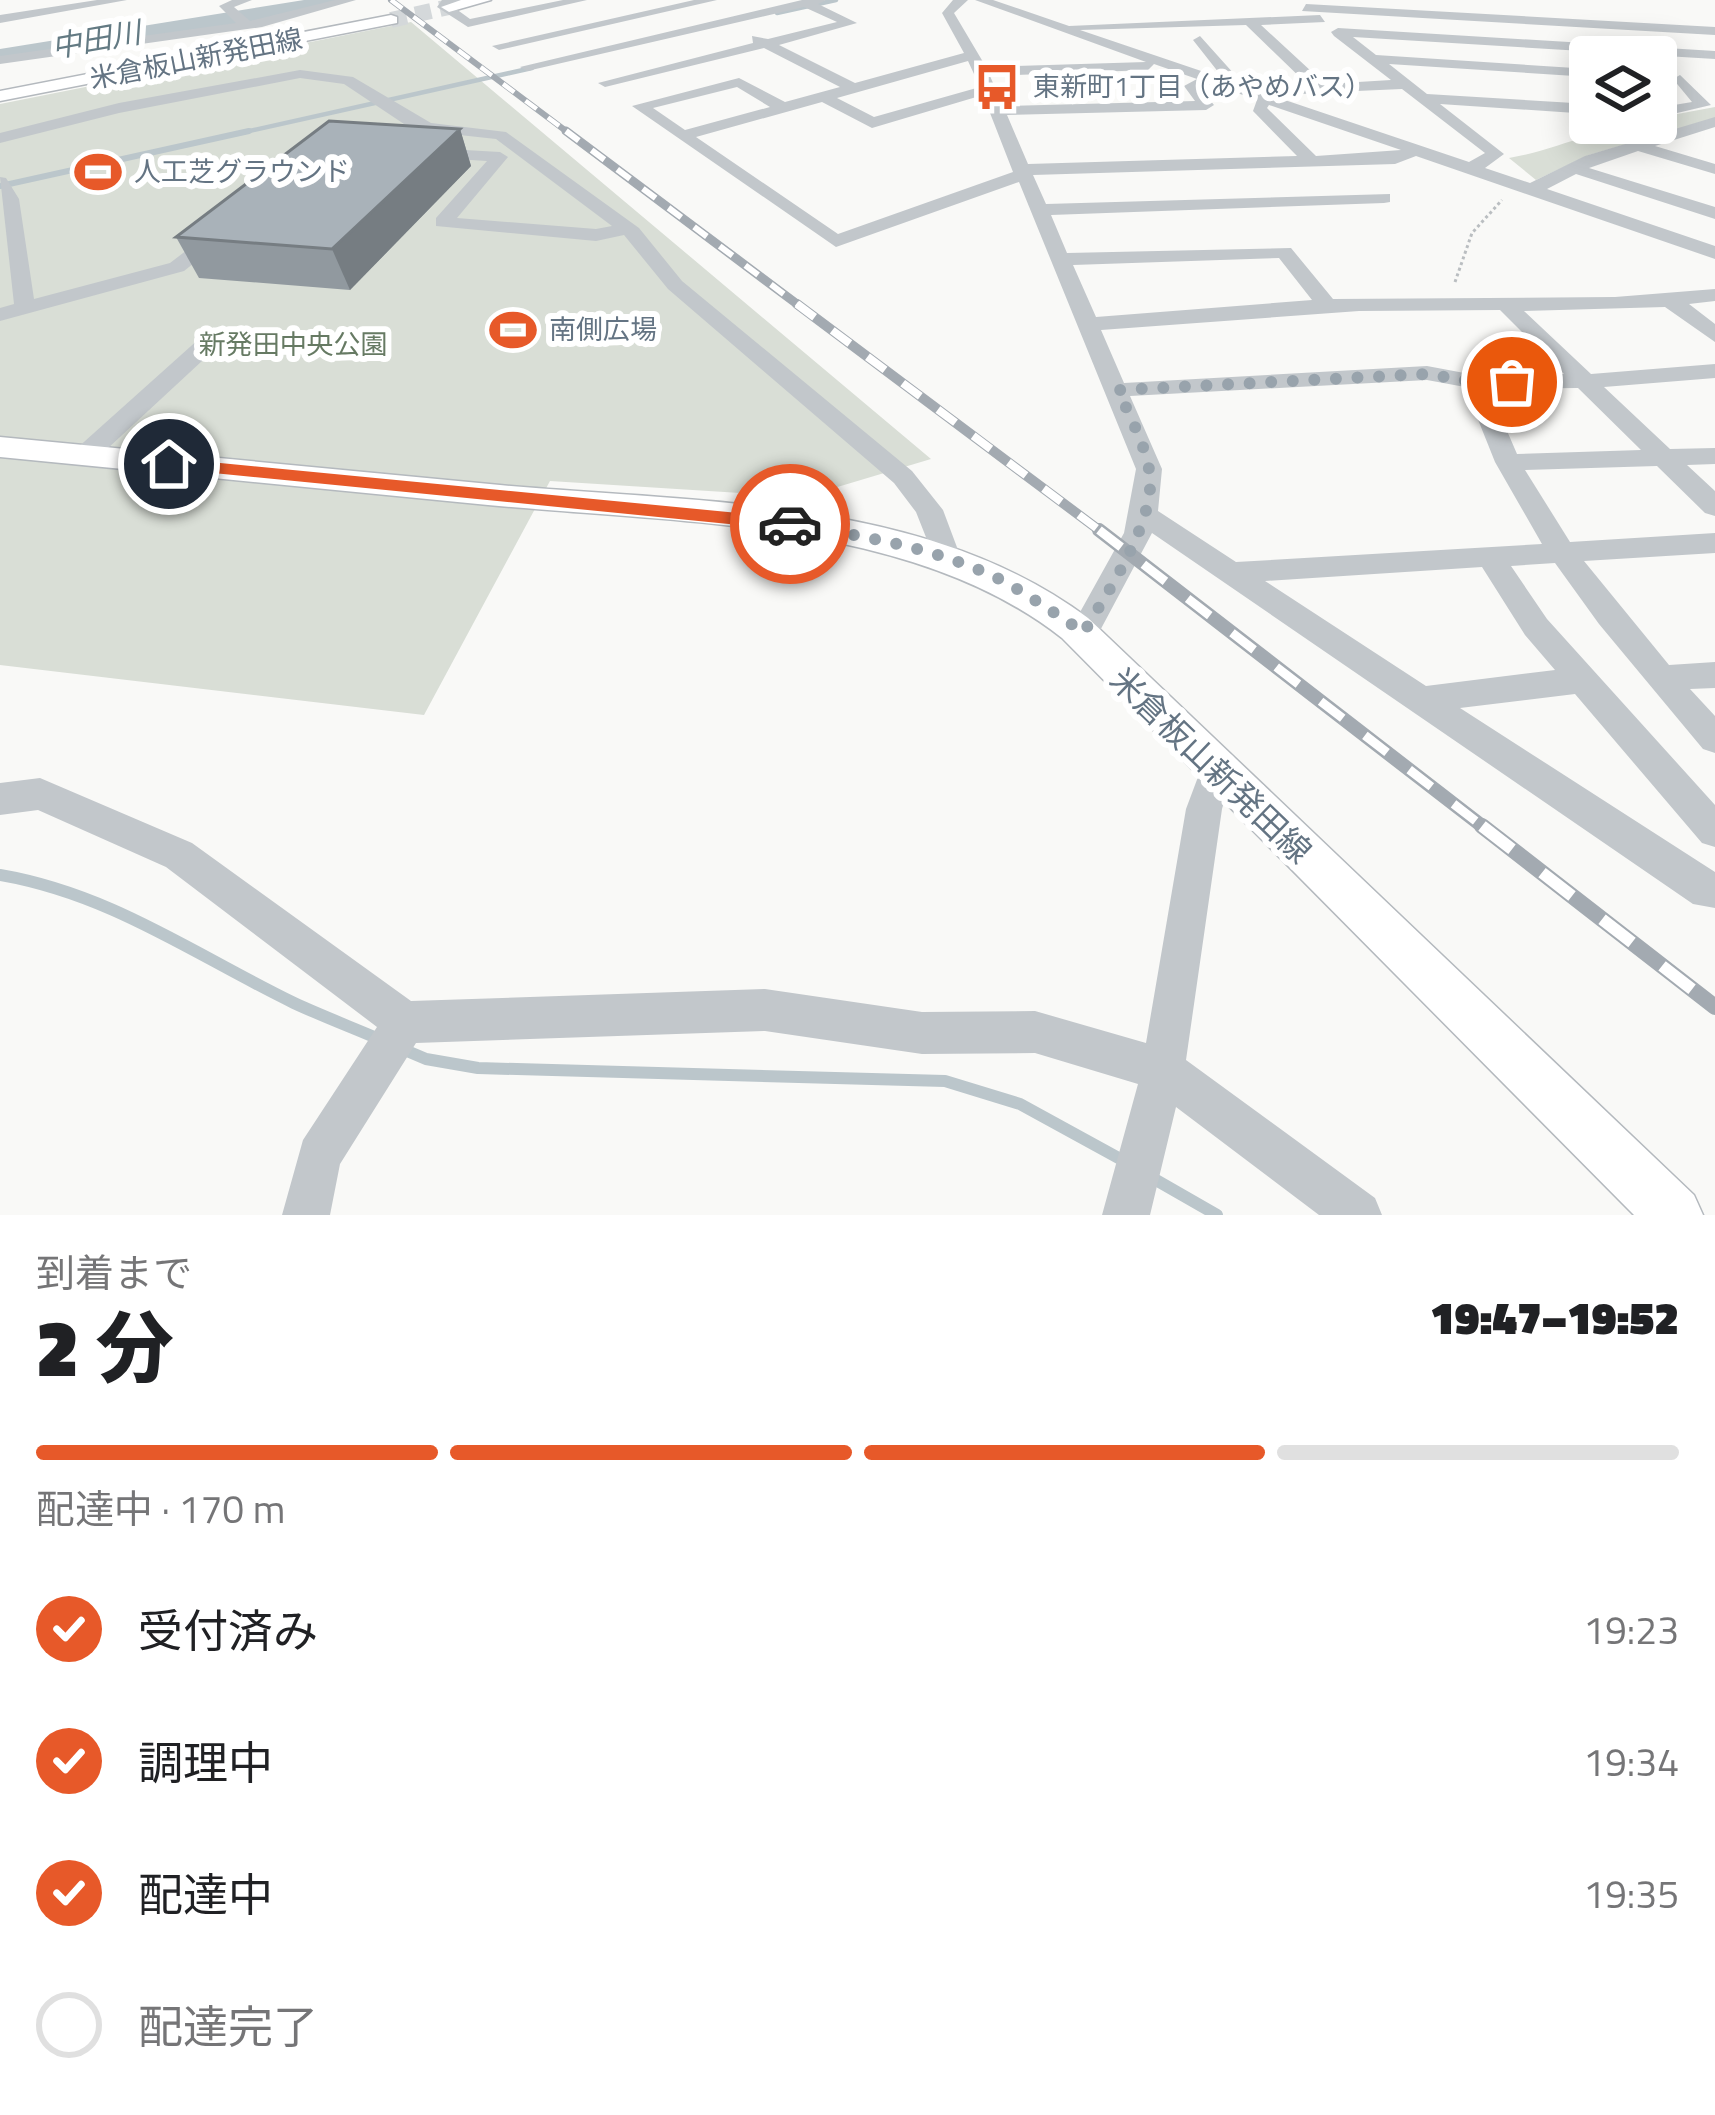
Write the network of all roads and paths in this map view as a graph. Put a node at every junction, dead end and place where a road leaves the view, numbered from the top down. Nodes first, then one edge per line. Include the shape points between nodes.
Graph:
1 (18, 0) edge
2 (115, 0) edge
3 (247, 0) edge
4 (350, 0) edge
5 (484, 0) edge
6 (581, 0) edge
7 (711, 0) edge
8 (962, 0) edge
9 (981, 0) edge
10 (813, 2) edge
11 (1575, 2) edge
12 (680, 3) edge
13 (455, 4) edge
14 (1301, 4) edge
15 (1050, 6) dead end
16 (1012, 10) junction
17 (23, 16) junction
18 (1482, 17) junction
19 (1321, 19) junction
20 (0, 20) edge
21 (391, 20) tunnel mouth
22 (1249, 21) junction
23 (724, 22) junction
24 (1570, 22) junction
25 (1596, 23) junction
26 (247, 25) junction
27 (230, 28) junction
28 (1063, 28) junction
29 (1663, 28) junction
30 (1715, 31) edge
31 (1338, 32) junction
32 (1585, 36) edge
33 (539, 38) junction
34 (1201, 40) dead end
35 (1507, 42) junction
36 (632, 43) junction
37 (766, 43) junction
38 (1559, 45) junction
39 (240, 46) dead end
40 (499, 46) dead end
41 (1569, 46) edge
42 (1677, 53) edge
43 (1697, 54) junction
44 (1569, 55) edge
45 (1715, 55) edge
46 (568, 57) junction
47 (1373, 59) junction
48 (0, 60) edge
49 (1166, 66) junction
50 (526, 67) dead end
51 (671, 67) junction
52 (1715, 68) edge
53 (1529, 69) junction
54 (1569, 71) edge
55 (980, 72) junction
56 (1677, 79) edge
57 (1211, 81) junction
58 (605, 83) dead end
59 (1406, 84) junction
60 (1319, 86) junction
61 (853, 88) junction
62 (1085, 89) junction
63 (1245, 93) junction
64 (0, 96) edge
65 (823, 96) junction
66 (1424, 98) junction
67 (1265, 100) junction
68 (782, 107) junction
69 (1558, 107) junction
70 (1569, 108) edge
71 (1677, 109) edge
72 (996, 111) junction
73 (1715, 122) edge
74 (1342, 126) junction
75 (1696, 126) junction
76 (1715, 132) edge
77 (685, 135) junction
78 (0, 138) edge
79 (1635, 145) junction
80 (524, 151) junction
81 (1415, 151) junction
82 (416, 153) edge
83 (500, 157) junction
84 (1311, 161) junction
85 (1573, 167) junction
86 (1470, 169) junction
87 (1715, 169) edge
88 (1022, 171) junction
89 (0, 182) edge
90 (1531, 190) junction
91 (1384, 198) dead end
92 (1041, 210) junction
93 (1715, 213) edge
94 (228, 228) edge
95 (628, 229) junction
96 (1715, 253) edge
97 (1063, 259) junction
98 (1715, 295) edge
99 (1671, 301) junction
100 (25, 308) junction
101 (1329, 308) junction
102 (1509, 308) junction
103 (0, 315) edge
104 (1091, 324) junction
105 (1715, 335) edge
106 (208, 343) dead end
107 (1715, 371) edge
108 (1587, 381) junction
109 (1475, 382) junction
110 (1118, 390) junction
111 (0, 447) edge
112 (84, 456) junction
113 (1715, 456) edge
114 (1667, 460) junction
115 (1508, 462) junction
116 (1715, 507) edge
117 (1144, 515) junction
118 (1715, 543) edge
119 (1561, 550) junction
120 (1487, 554) junction
121 (947, 559) junction
122 (1226, 573) junction
123 (1084, 632) junction
124 (1715, 674) edge
125 (1661, 678) junction
126 (1582, 680) junction
127 (1418, 700) junction
128 (1715, 740) edge
129 (1216, 772) junction
130 (0, 799) edge
131 (1715, 831) edge
132 (1715, 890) edge
133 (405, 1022) junction
134 (1163, 1070) junction
135 (306, 1215) edge
136 (1126, 1215) edge
137 (1358, 1215) edge
138 (1674, 1215) edge

1 - 17 street
2 - 17 street
3 - 26 street via 225,6
4 - 26 street
5 - 13 main road
6 - 13 street via 468,23 440,4
7 - 12 street
8 - 55 street via 948,13
9 - 16 street
10 - 23 street
10 - 37 street via 850,23
11 - 25 street
12 - 23 street
12 - 33 street
14 - 18 street
14 - 19 street
15 - 16 street
16 - 28 street
17 - 20 street
18 - 24 street
18 - 35 street
19 - 22 street
19 - 31 street
21 - 64 main road, 米倉板山新発田線
22 - 28 street
22 - 60 street
23 - 36 street
23 - 37 street
24 - 25 street
24 - 32 street
25 - 29 street
26 - 27 street
27 - 39 street
27 - 48 street
28 - 49 street
29 - 30 street
29 - 43 street
31 - 35 street
31 - 47 street
33 - 40 street
33 - 46 street
34 - 57 street via 1228,75
35 - 38 street
36 - 46 street
36 - 51 street
37 - 51 street
37 - 61 street
38 - 41 street
38 - 44 street
42 - 43 street
43 - 45 street
43 - 52 street
46 - 50 street
47 - 53 street
47 - 59 street
49 - 57 street
49 - 62 street
51 - 58 street
53 - 54 street
53 - 69 street
55 - 61 street
55 - 62 street
55 - 65 street via 872,123
55 - 72 street
56 - 71 street via 1689,80 1703,105
57 - 62 street via 1191,86 1206,105
57 - 63 street
59 - 60 street
59 - 66 street
60 - 63 street
60 - 74 street via 1353,118
61 - 65 street
62 - 72 street
63 - 67 street
65 - 68 street
66 - 69 street
66 - 86 street via 1496,154
67 - 74 street
67 - 84 street via 1258,108
68 - 77 street
68 - 77 street via 739,82 640,106
69 - 70 street
72 - 88 street
73 - 75 street
74 - 81 street
75 - 76 street
75 - 79 street
77 - 88 street via 836,241
78 - 80 street via 301,74 348,80 410,121 500,135
79 - 85 street
79 - 87 street
80 - 83 street
80 - 95 street
81 - 84 street via 1395,159
81 - 86 street
82 - 83 street
83 - 95 street via 442,222 596,235
84 - 88 street
85 - 90 street
85 - 93 street
86 - 90 street
88 - 92 street
89 - 100 street via 10,199
90 - 96 street
91 - 92 street
92 - 97 street
94 - 100 street via 177,267
95 - 121 street via 676,285 903,477 929,509
97 - 101 street via 1284,252
97 - 104 street
98 - 99 street
99 - 102 street
99 - 105 street
100 - 103 street
101 - 102 street
101 - 104 street
102 - 108 street
104 - 110 street
106 - 112 street
107 - 108 street
108 - 109 street
108 - 114 street
109 - 110 street via 1427,374
109 - 115 street
110 - 117 street via 1149,469
111 - 112 main road, 米倉板山新発田線
112 - 121 main road, 米倉板山新発田線 via 768,520
113 - 114 street
114 - 115 street
114 - 116 street
115 - 119 street
117 - 122 street
117 - 123 street
118 - 119 street
119 - 120 street
119 - 125 street
120 - 122 street
120 - 126 street
121 - 123 main road, 米倉板山新発田線 via 1005,582
122 - 127 street
123 - 129 main road, 米倉板山新発田線
124 - 125 street
125 - 128 street
126 - 127 street
126 - 131 street
127 - 132 street
129 - 134 street
129 - 138 main road, 米倉板山新発田線
130 - 133 street via 40,794 179,856
133 - 134 street via 765,1010 922,1033 1035,1032
133 - 135 street via 320,1156
134 - 136 street
134 - 137 street

